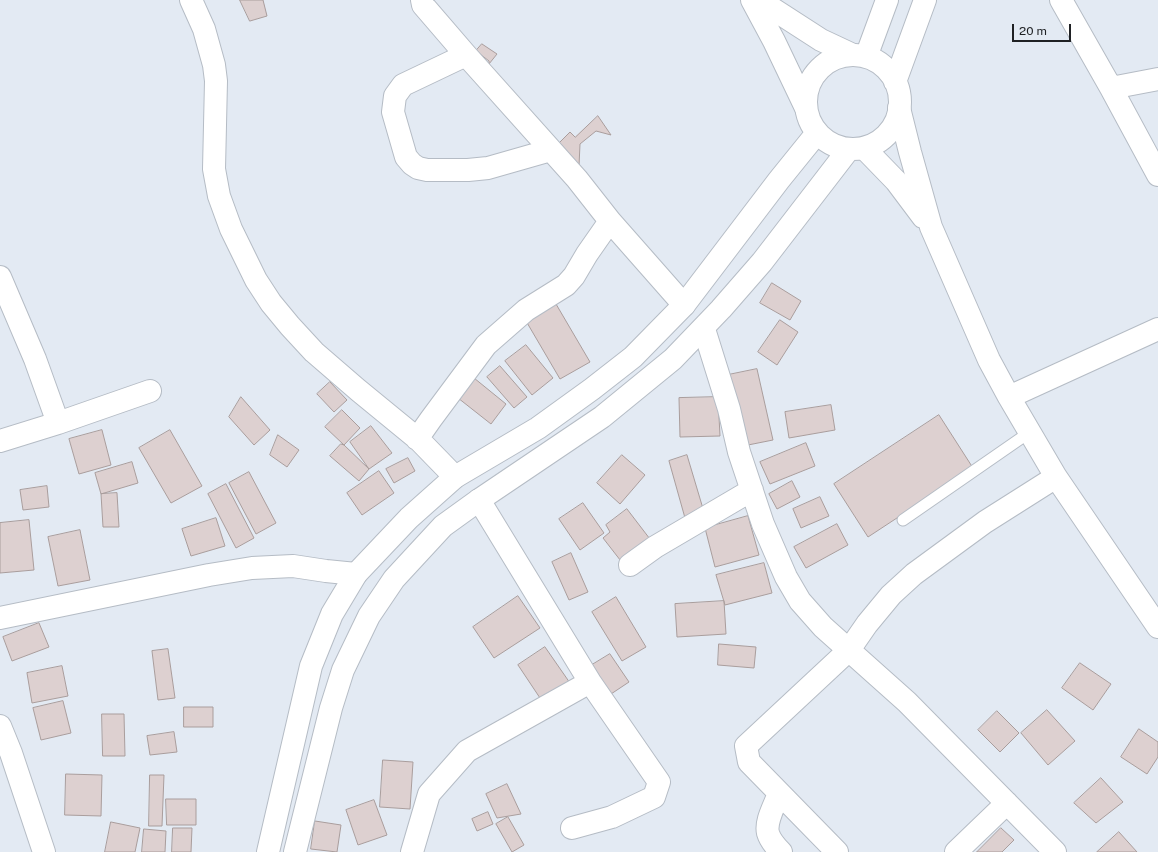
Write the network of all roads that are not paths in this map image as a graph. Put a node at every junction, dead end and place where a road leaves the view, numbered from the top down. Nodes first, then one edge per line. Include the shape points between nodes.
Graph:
1 (191, 0) edge
2 (422, 0) edge
3 (752, 0) edge
4 (759, 0) edge
5 (887, 0) edge
6 (925, 0) edge
7 (1061, 0) edge
8 (466, 55) junction
9 (860, 56) junction
10 (1158, 79) edge
11 (896, 82) junction
12 (1112, 88) junction
13 (806, 108) junction
14 (900, 108) junction
15 (817, 133) junction
16 (856, 149) junction
17 (551, 150) junction
18 (1158, 175) edge
19 (610, 221) junction
20 (931, 227) junction
21 (0, 277) edge
22 (684, 305) junction
23 (704, 328) junction
24 (1158, 329) edge
25 (150, 391) dead end
26 (1008, 397) junction
27 (58, 423) junction
28 (1030, 432) junction
29 (417, 439) junction
30 (0, 441) edge
31 (455, 477) junction
32 (1056, 477) junction
33 (752, 490) junction
34 (479, 500) junction
35 (903, 520) dead end
36 (630, 565) dead end
37 (356, 574) junction
38 (0, 618) edge
39 (1158, 627) edge
40 (849, 650) junction
41 (590, 682) junction
42 (0, 726) edge
43 (292, 748) junction
44 (320, 755) junction
45 (779, 793) junction
46 (1007, 803) junction
47 (572, 828) dead end
48 (44, 852) edge
49 (268, 852) edge
50 (295, 852) edge
51 (412, 852) edge
52 (781, 852) edge
53 (837, 852) edge
54 (956, 852) edge
55 (1055, 852) edge

1 - 29 street via 204,29 214,65 214,169 219,196 244,258 271,303 304,342
2 - 8 street
3 - 13 street
4 - 9 street via 822,40
5 - 9 street
6 - 11 street
7 - 12 street
8 - 17 street
8 - 17 street via 403,85 395,96 394,112 406,157 412,164 427,170 488,168
9 - 11 street via 878,63
9 - 13 street via 841,56 819,70 810,81 806,94
10 - 12 street
11 - 14 street
12 - 18 street
13 - 15 street
14 - 16 street via 890,132 878,142
14 - 20 street
15 - 16 street via 837,147
15 - 22 street
16 - 20 street via 896,181
16 - 23 street
17 - 19 street
19 - 22 street
19 - 29 street via 566,285 526,310 486,345
20 - 26 street via 989,360
21 - 27 street via 35,359
22 - 31 street via 633,357 592,389 538,428
23 - 33 street
23 - 34 street via 673,359 602,417
24 - 26 street
25 - 27 street
26 - 28 street
27 - 30 street
28 - 32 street
28 - 35 lane
29 - 31 street
31 - 37 street via 409,518
32 - 39 street
32 - 40 street via 985,522 914,574 891,595
33 - 36 street via 655,547
33 - 40 street via 763,524 786,577 811,616
34 - 41 street
34 - 44 street via 444,526 409,561 369,616 343,670
37 - 38 street via 293,566 252,568 186,579
37 - 43 street via 332,614 310,666
40 - 45 street via 746,746 749,762
40 - 46 street via 907,702
41 - 47 street via 659,782 654,797 612,817
41 - 51 street via 467,751 429,794
42 - 48 street
43 - 44 street
43 - 49 street
44 - 50 street
45 - 52 street via 768,823 768,834
45 - 53 street
46 - 54 street
46 - 55 street

